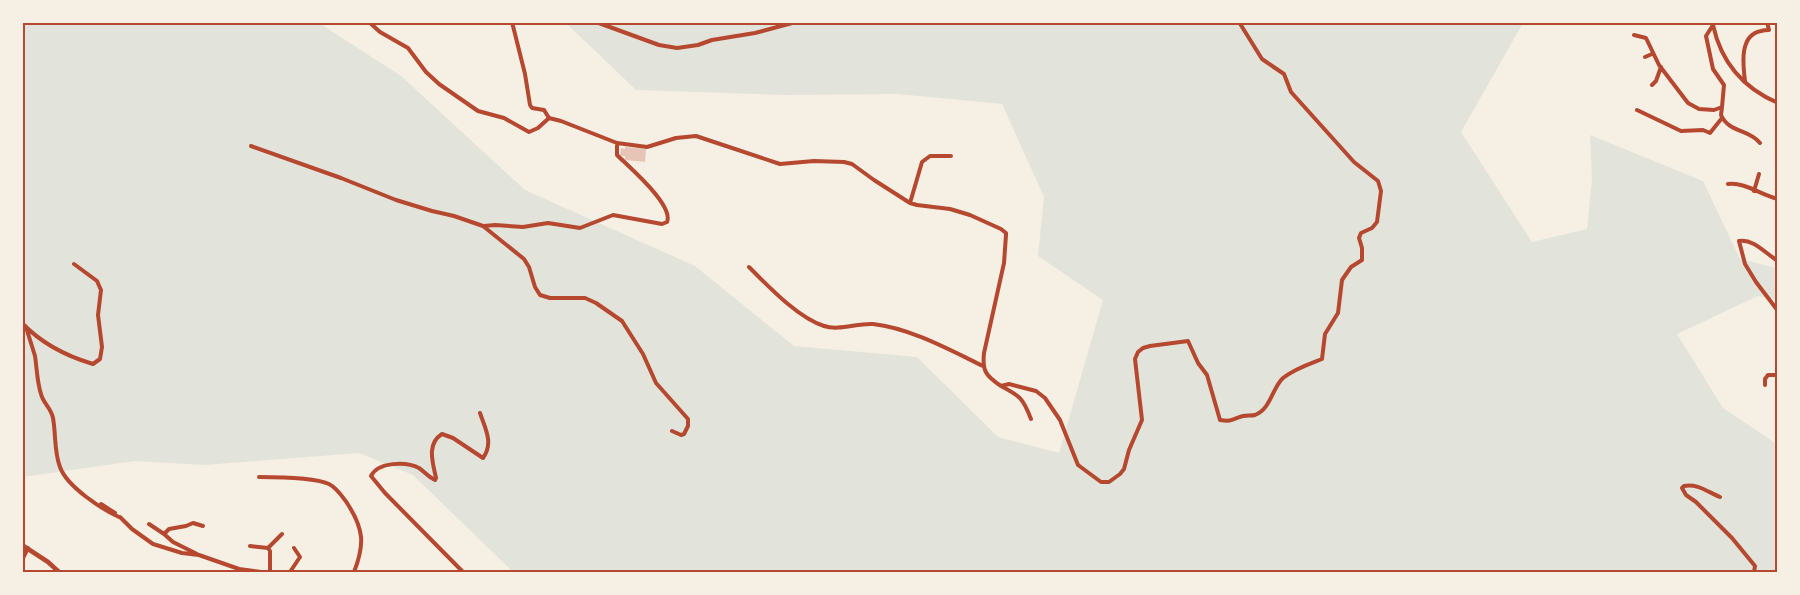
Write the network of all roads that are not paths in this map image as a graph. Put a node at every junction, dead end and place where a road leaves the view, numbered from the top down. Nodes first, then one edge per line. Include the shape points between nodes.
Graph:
1 (369, 22) edge
2 (512, 22) edge
3 (596, 22) edge
4 (796, 22) edge
5 (1239, 22) edge
6 (1767, 22) edge
7 (1713, 24) edge
8 (1634, 35) dead end
9 (1652, 54) junction
10 (1645, 57) dead end
11 (1661, 67) junction
12 (1745, 81) junction
13 (1652, 84) dead end
14 (1778, 103) edge
15 (1722, 107) junction
16 (1637, 110) dead end
17 (549, 118) junction
18 (1722, 118) junction
19 (1760, 143) dead end
20 (617, 144) junction
21 (251, 146) dead end
22 (951, 156) dead end
23 (1759, 174) dead end
24 (1728, 184) dead end
25 (1754, 191) junction
26 (1777, 198) edge
27 (910, 202) junction
28 (483, 226) junction
29 (1778, 261) edge
30 (74, 264) dead end
31 (749, 267) dead end
32 (1778, 310) edge
33 (24, 325) edge
34 (983, 366) junction
35 (1778, 375) edge
36 (1765, 385) dead end
37 (1001, 386) junction
38 (480, 413) dead end
39 (1031, 419) dead end
40 (672, 431) dead end
41 (259, 476) dead end
42 (1720, 497) dead end
43 (101, 504) dead end
44 (121, 518) junction
45 (150, 524) dead end
46 (203, 526) dead end
47 (164, 534) junction
48 (282, 534) dead end
49 (22, 545) edge
50 (250, 546) dead end
51 (28, 548) junction
52 (268, 548) junction
53 (294, 548) dead end
54 (199, 555) junction
55 (22, 560) edge
56 (59, 572) edge
57 (261, 572) edge
58 (270, 572) edge
59 (290, 572) edge
60 (354, 572) edge
61 (463, 572) edge
62 (1754, 572) edge

1 - 17 street via 408,48 433,80 478,110 504,118 529,132
2 - 17 street via 530,105 544,110
3 - 4 street via 659,45 677,48
5 - 37 street via 1262,58 1284,74 1291,92 1354,162 1378,180 1382,191 1377,222 1361,232 1359,238 1362,260 1351,267 1342,280 1339,309 1325,334 1322,359 1282,379 1258,414 1229,421 1220,420 1207,375 1188,341 1143,348 1135,359 1142,420 1124,469 1109,482 1101,482 1078,465 1060,420 1036,390 1009,384
6 - 12 street via 1770,30 1757,32 1744,48
7 - 12 street via 1722,54
7 - 15 street via 1706,36 1713,69 1724,84
8 - 9 street via 1646,38
9 - 10 street
9 - 11 street
11 - 13 street
11 - 15 street via 1694,107 1714,110
12 - 14 street via 1765,98
15 - 18 street
16 - 18 street via 1681,131 1710,132
17 - 20 street
18 - 19 street
20 - 27 street via 647,147 696,136 780,164 844,162
20 - 28 street via 617,156 657,197 668,215 667,222 662,224 613,215 580,228 548,223 523,227
21 - 28 street via 396,200
22 - 27 street via 930,156 922,162
23 - 25 street
24 - 25 street via 1740,183
25 - 26 street
27 - 34 street via 970,214 1006,232 1004,263
28 - 40 street via 524,259 540,295 585,298 622,321 643,354 656,383 688,419 684,434
29 - 32 street via 1751,243 1739,241 1756,282
30 - 33 street via 97,281 101,290 98,314 102,347 100,359 93,364 58,351
31 - 34 street via 783,301 824,326 872,324 893,328 938,344
33 - 44 street via 35,356 40,393 53,417 61,469 94,502
34 - 37 street via 988,376
35 - 36 street via 1768,375
37 - 39 street via 1025,403
38 - 61 street via 488,434 483,458 442,434 433,447 435,480 416,467 393,464 380,466 371,476
41 - 60 street via 328,483 338,490 353,512 362,534
42 - 62 street via 1691,485 1682,488 1732,538 1755,566
43 - 44 street
44 - 54 street via 153,544
45 - 47 street
46 - 47 street via 193,523 169,529
47 - 54 street
48 - 52 street
49 - 51 street
50 - 52 street
51 - 55 street
51 - 56 street
52 - 58 street
53 - 59 street via 300,557
54 - 57 street via 239,569

